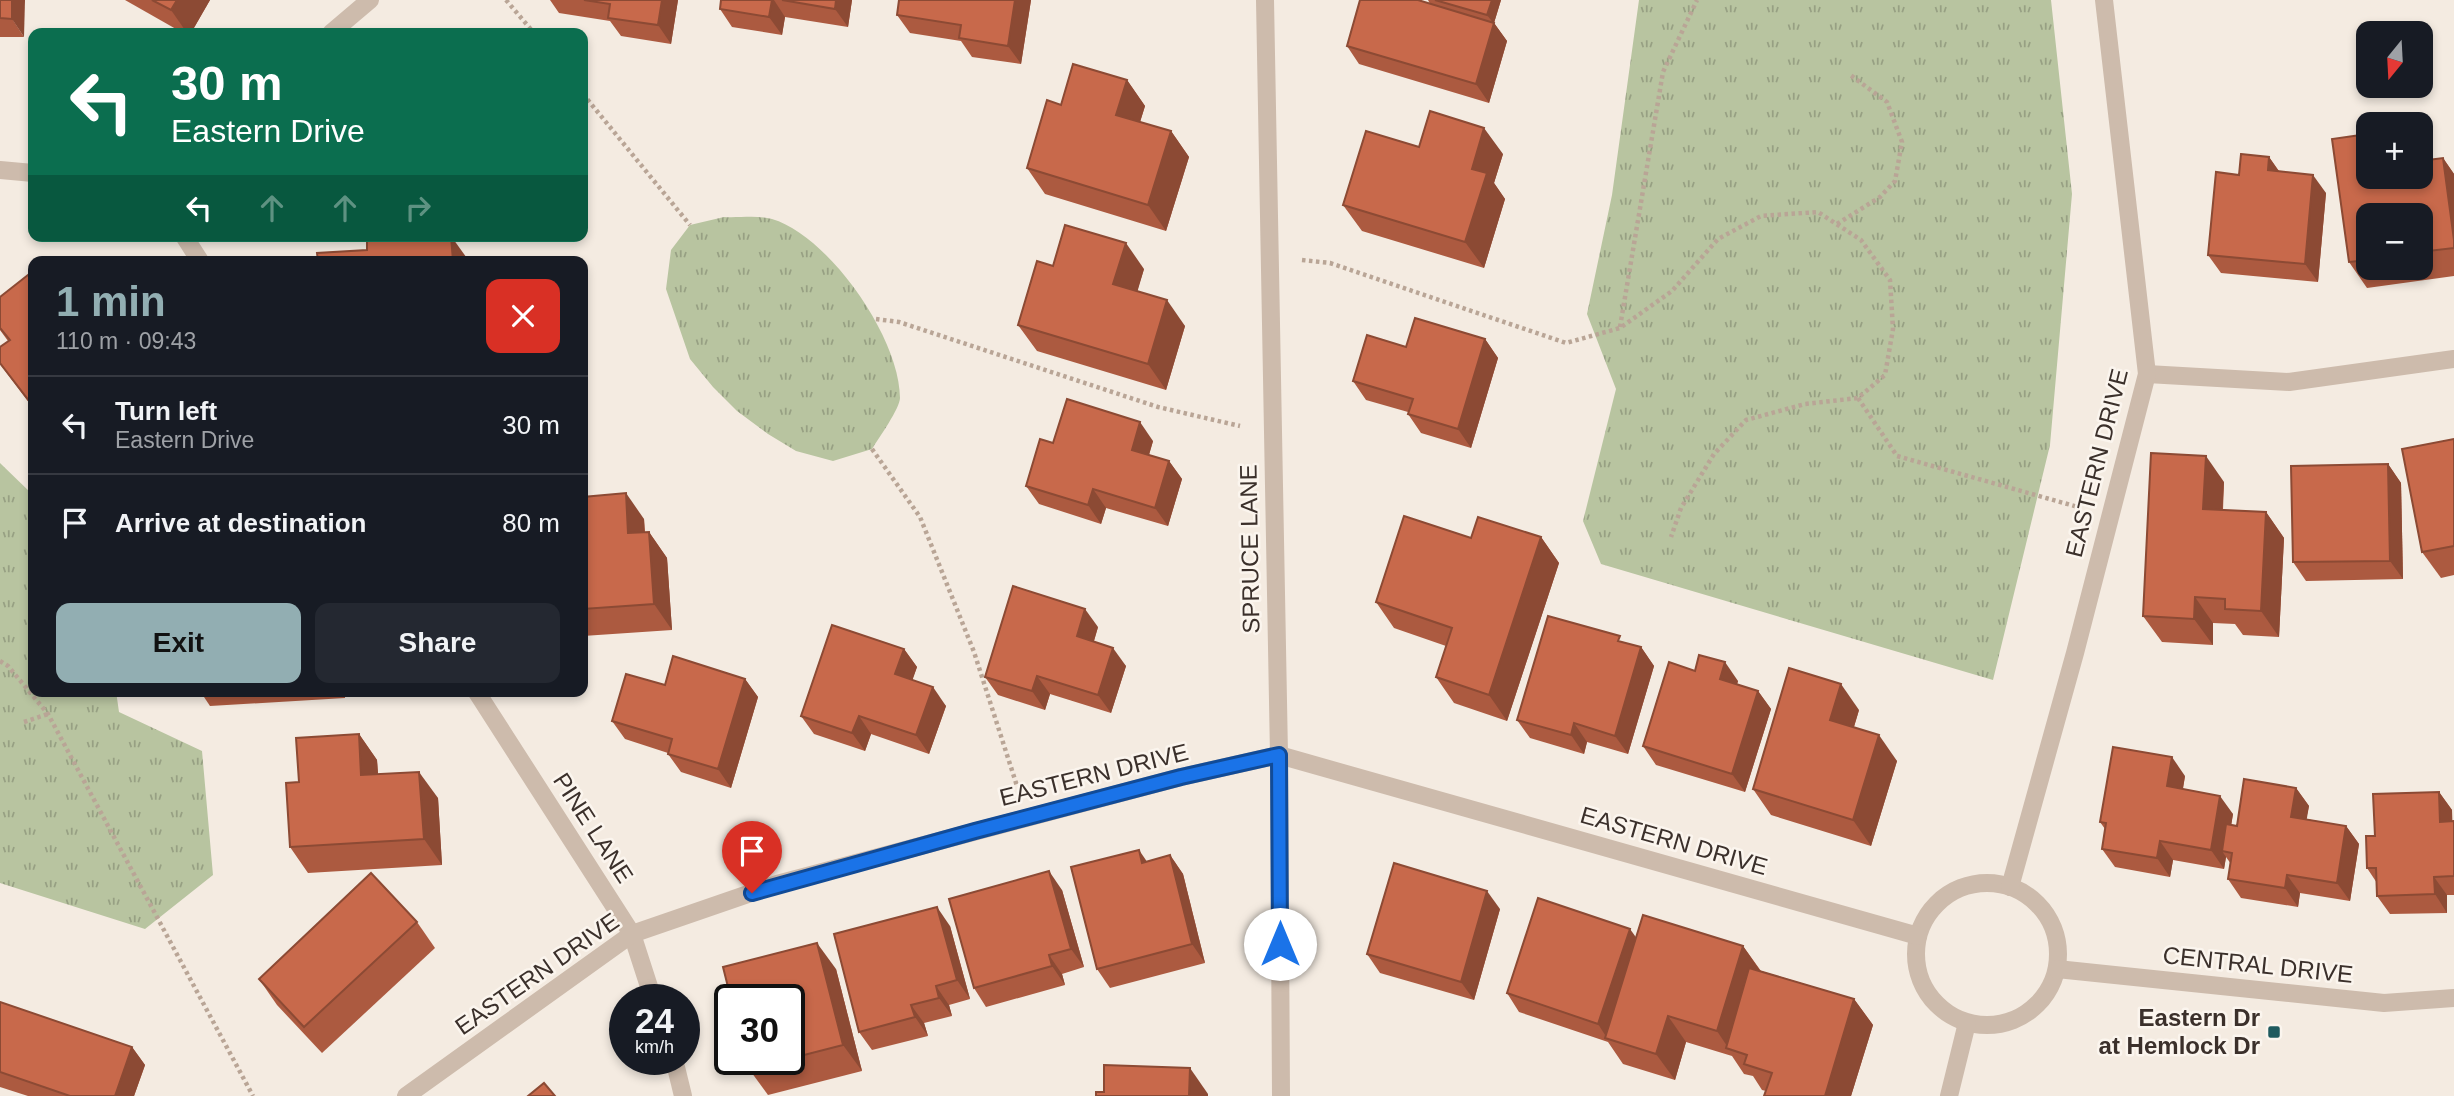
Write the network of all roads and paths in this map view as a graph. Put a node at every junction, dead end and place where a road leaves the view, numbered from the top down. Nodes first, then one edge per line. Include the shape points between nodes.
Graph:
1 (370, 0) edge
2 (506, 0) edge
3 (1265, 0) edge
4 (1697, 0) edge
5 (2104, 0) edge
6 (337, 28) edge
7 (530, 28) edge
8 (1849, 74) dead end
9 (588, 99) edge
10 (0, 170) edge
11 (28, 173) edge
12 (1837, 224) junction
13 (690, 225) dead end
14 (1269, 256) junction
15 (876, 319) dead end
16 (1620, 328) junction
17 (2454, 359) edge
18 (2147, 374) junction
19 (1858, 398) junction
20 (1272, 434) junction
21 (873, 449) dead end
22 (2110, 516) junction
23 (1671, 537) dead end
24 (0, 661) edge
25 (28, 690) edge
26 (34, 697) edge
27 (480, 697) edge
28 (48, 714) junction
29 (24, 722) dead end
30 (1279, 755) junction
31 (1028, 817) junction
32 (2010, 887) junction
33 (632, 934) junction
34 (1918, 936) junction
35 (2057, 969) junction
36 (648, 984) edge
37 (2454, 998) edge
38 (1967, 1023) junction
39 (678, 1075) edge
40 (253, 1096) edge
41 (406, 1096) edge
42 (683, 1096) edge
43 (1281, 1096) edge
44 (1949, 1096) edge

1 - 6 street
2 - 7 path
3 - 14 street, SPRUCE LANE
4 - 16 path via 1663,72
5 - 18 street, EASTERN DRIVE
8 - 12 path via 1887,102 1902,142 1895,181 1880,197
9 - 13 path
10 - 11 street
12 - 16 path via 1818,212 1761,216 1718,239 1672,291
12 - 19 path via 1861,240 1889,280 1893,329 1885,375
14 - 16 path via 1330,263 1566,343
14 - 20 street, SPRUCE LANE
15 - 20 path via 899,321 1158,407
17 - 18 street via 2289,382
18 - 22 street, EASTERN DRIVE
19 - 22 path via 1897,457
19 - 23 path via 1805,404 1746,420 1714,454 1681,508
20 - 30 street, SPRUCE LANE
21 - 31 path via 920,517 978,664
22 - 32 street, EASTERN DRIVE
24 - 25 path
26 - 28 path
27 - 33 street, PINE LANE
28 - 29 path
28 - 40 path
30 - 31 street, EASTERN DRIVE
30 - 34 street, EASTERN DRIVE
30 - 43 street, SPRUCE LANE
31 - 33 street, EASTERN DRIVE via 776,884
32 - 34 street via 1987,883 1964,887 1943,898
32 - 35 street via 2029,896 2054,928
33 - 36 street, PINE LANE
33 - 41 street, EASTERN DRIVE
34 - 38 street via 1916,958 1931,999
35 - 37 street, CENTRAL DRIVE via 2384,1003
35 - 38 street via 2049,990 2034,1009 2014,1020
38 - 44 street
39 - 42 street

